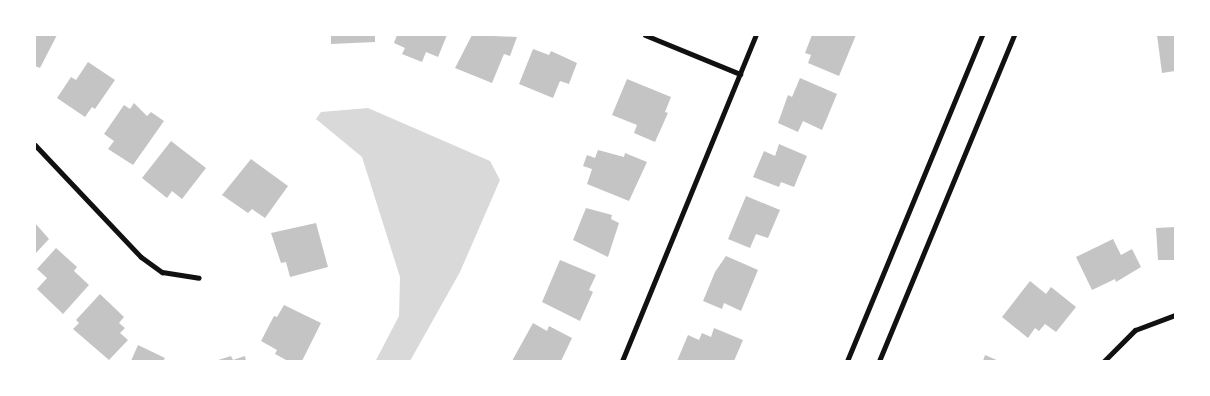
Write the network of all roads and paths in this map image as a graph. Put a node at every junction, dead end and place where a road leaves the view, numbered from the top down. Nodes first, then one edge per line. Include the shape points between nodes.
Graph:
1 (645, 35) edge
2 (756, 35) edge
3 (982, 35) edge
4 (1014, 35) edge
5 (740, 74) junction
6 (35, 145) edge
7 (199, 278) dead end
8 (1175, 315) edge
9 (622, 361) edge
10 (847, 361) edge
11 (879, 361) edge
12 (1104, 361) edge

1 - 5 street
2 - 5 street
3 - 10 street
4 - 11 street
5 - 9 street via 649,302
6 - 7 street via 141,257 162,272
8 - 12 street via 1135,330

